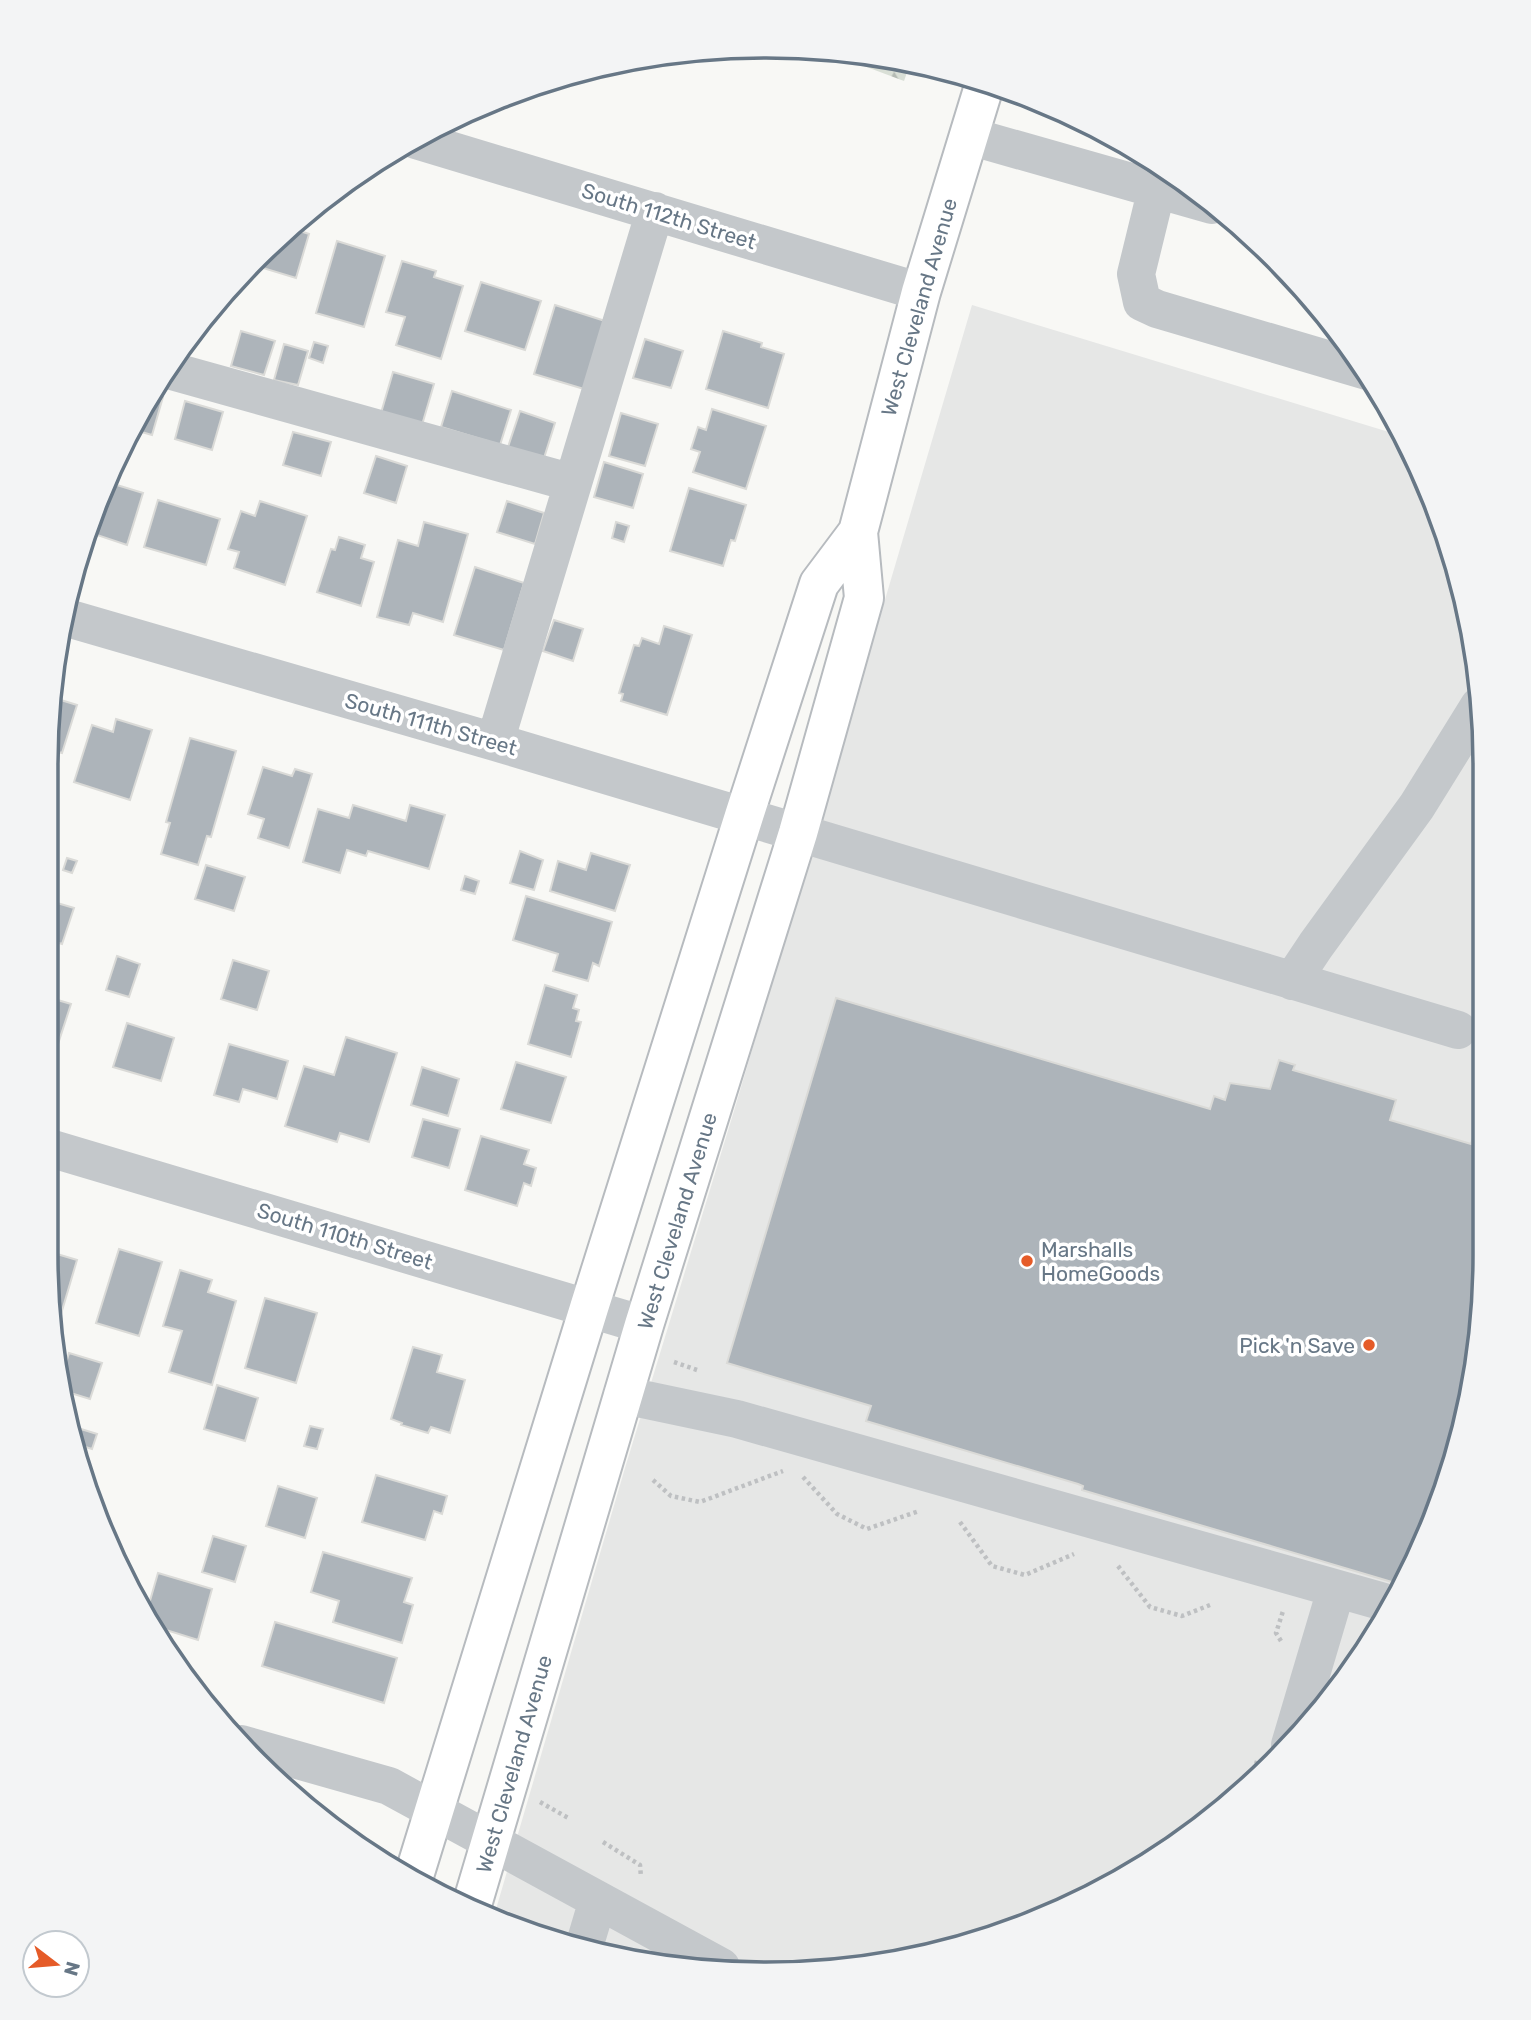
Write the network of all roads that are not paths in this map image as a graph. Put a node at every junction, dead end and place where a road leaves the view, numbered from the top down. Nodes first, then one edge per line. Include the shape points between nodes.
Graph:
1 (982, 92) edge
2 (969, 136) junction
3 (429, 144) edge
4 (1157, 188) junction
5 (1187, 197) edge
6 (655, 211) junction
7 (922, 292) junction
8 (1350, 366) edge
9 (177, 372) edge
10 (573, 483) junction
11 (858, 532) junction
12 (73, 620) edge
13 (1472, 717) edge
14 (495, 742) junction
15 (744, 816) junction
16 (799, 832) junction
17 (1292, 981) junction
18 (1458, 1030) dead end
19 (58, 1151) edge
20 (589, 1308) junction
21 (644, 1325) junction
22 (623, 1395) junction
23 (1336, 1590) junction
24 (1382, 1602) edge
25 (1297, 1722) edge
26 (260, 1749) edge
27 (434, 1810) junction
28 (491, 1841) junction
29 (416, 1869) edge
30 (474, 1899) edge
31 (598, 1900) junction
32 (586, 1939) edge
33 (708, 1960) edge

1 - 2 main road, West Cleveland Avenue
2 - 4 street
2 - 7 main road, West Cleveland Avenue
3 - 6 street, South 112th Street
4 - 5 street
4 - 8 street via 1136,274 1142,302
6 - 7 street, South 112th Street
6 - 10 street
7 - 11 main road, West Cleveland Avenue
9 - 10 street
10 - 14 street
11 - 15 main road, West Cleveland Avenue via 819,584
11 - 16 main road, West Cleveland Avenue via 864,598
12 - 14 street, South 111th Street
13 - 17 street via 1417,806
14 - 15 street, South 111th Street
15 - 16 street, South 111th Street
15 - 20 main road, West Cleveland Avenue
16 - 17 street, South 111th Street
16 - 21 main road, West Cleveland Avenue
17 - 18 street, South 111th Street
19 - 20 street, South 110th Street
20 - 21 street, South 110th Street
20 - 27 main road, West Cleveland Avenue
21 - 22 main road, West Cleveland Avenue
22 - 23 street via 737,1419
22 - 28 main road, West Cleveland Avenue
23 - 24 street
23 - 25 street
26 - 27 street via 389,1786
27 - 28 street
27 - 29 main road, West Cleveland Avenue
28 - 30 main road, West Cleveland Avenue
28 - 31 street
31 - 32 street
31 - 33 street

